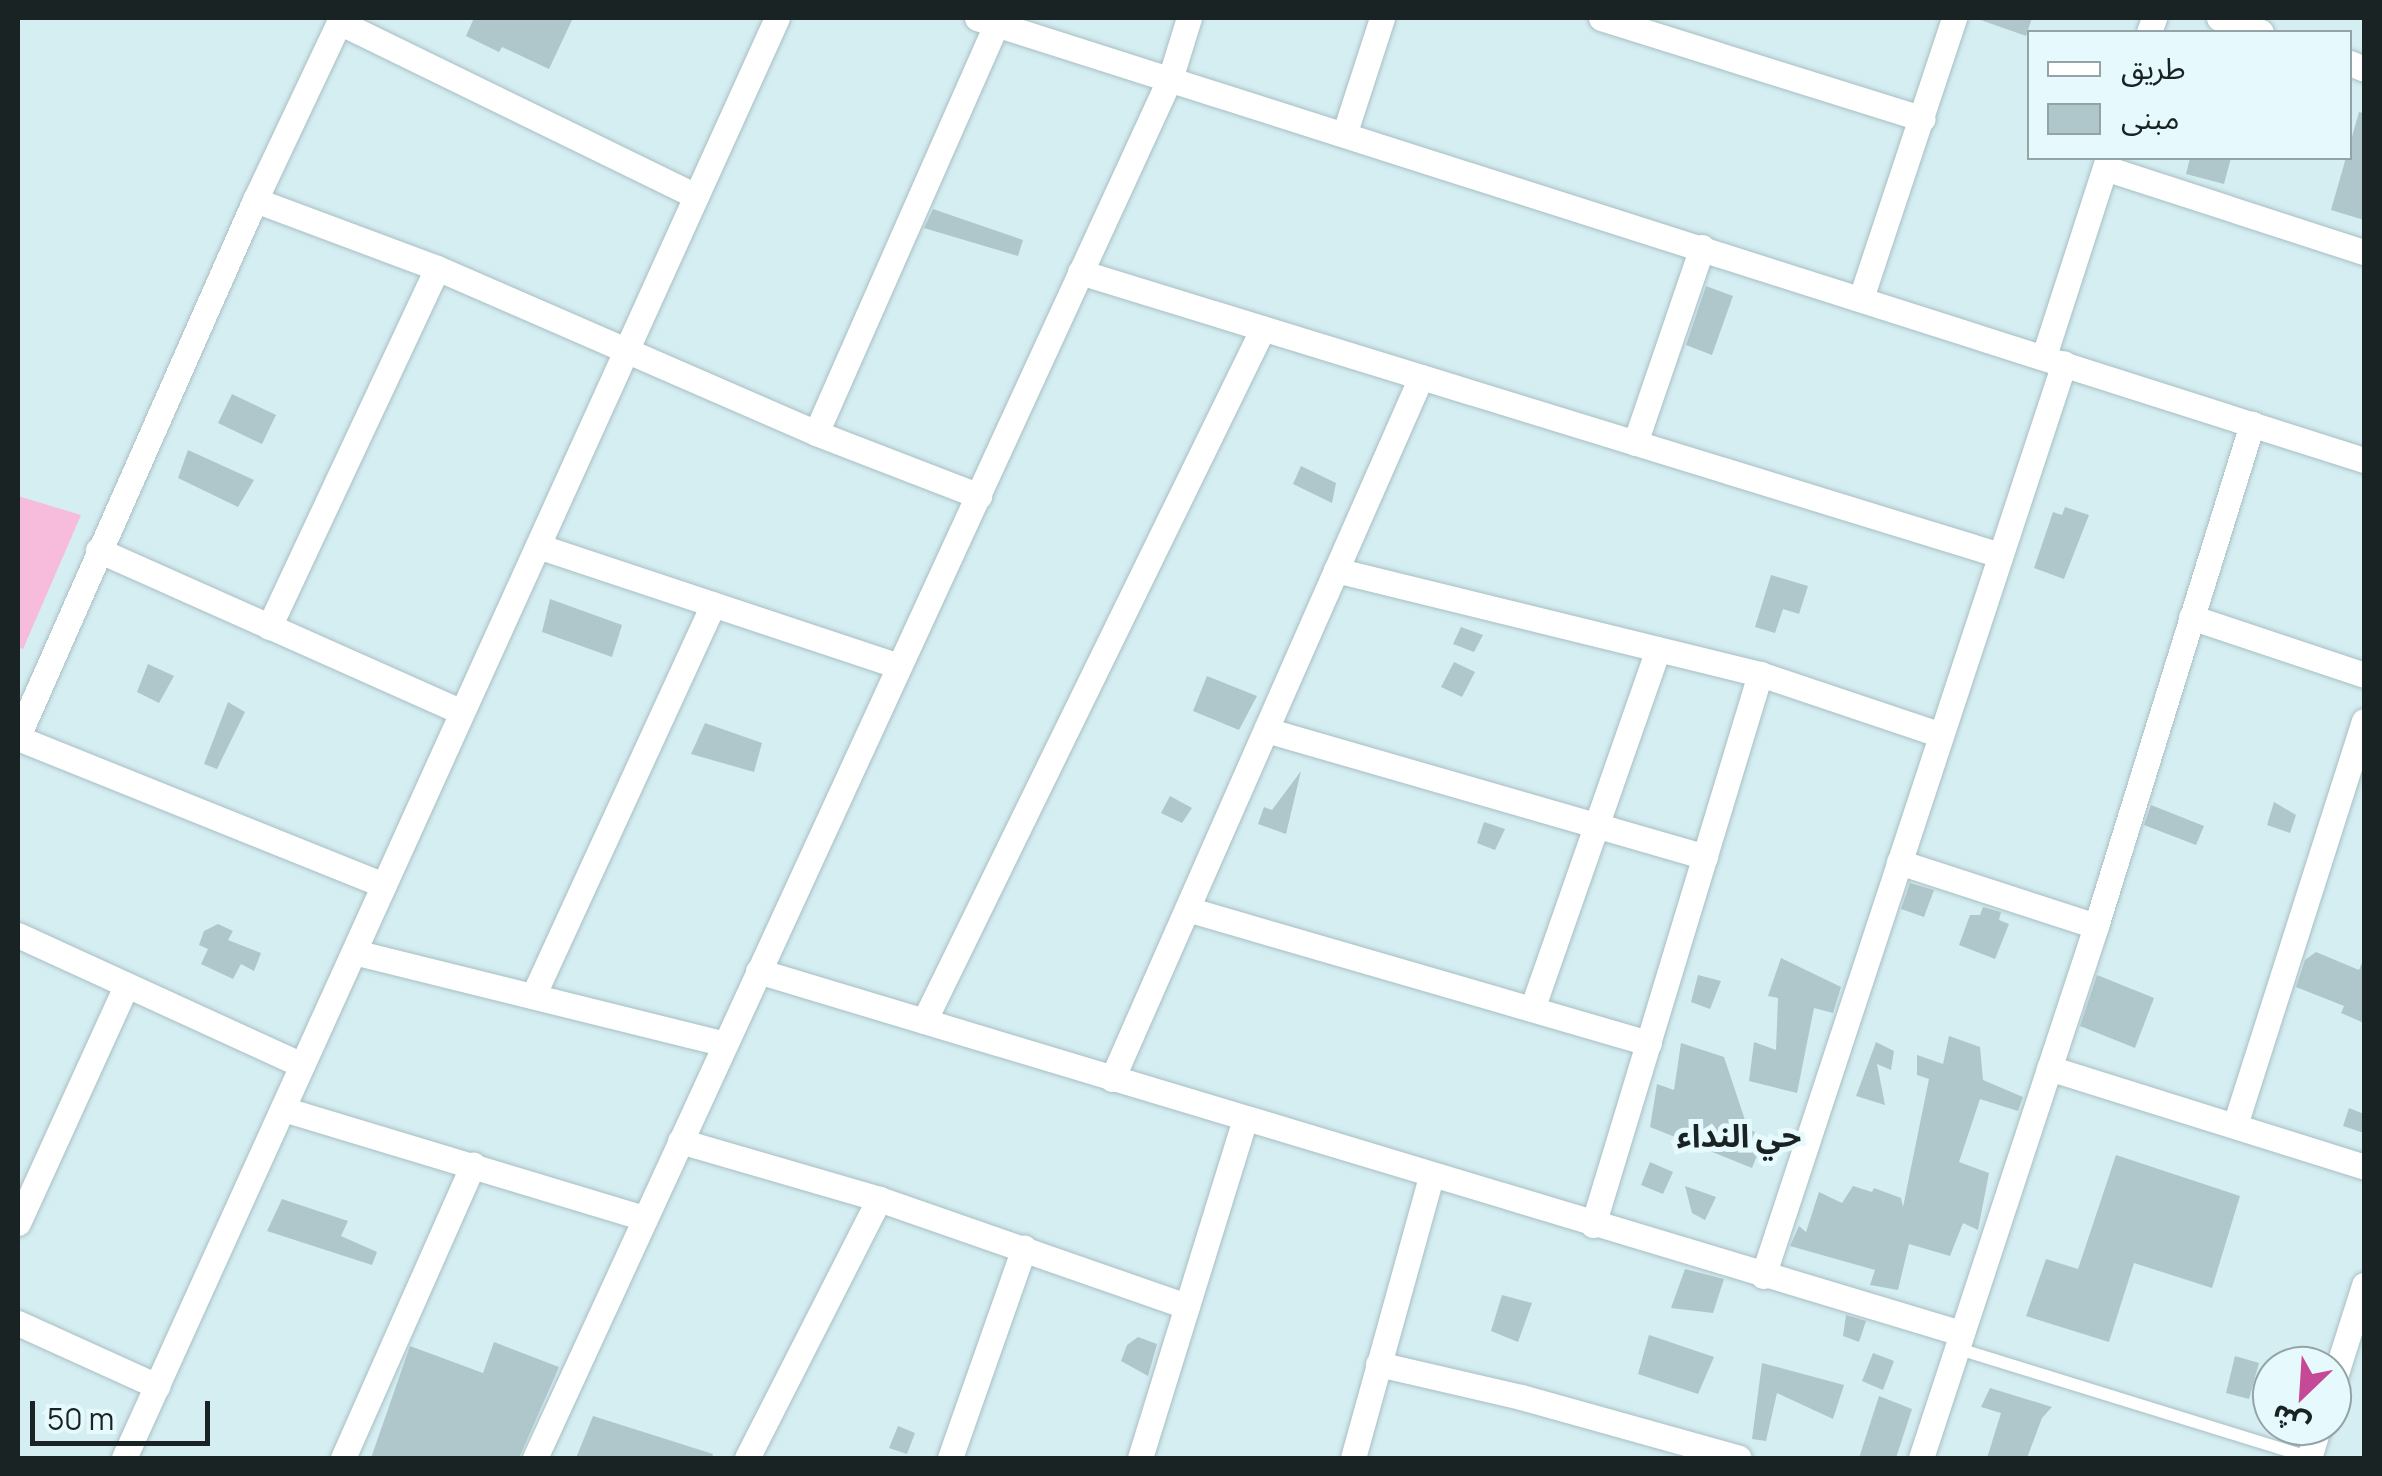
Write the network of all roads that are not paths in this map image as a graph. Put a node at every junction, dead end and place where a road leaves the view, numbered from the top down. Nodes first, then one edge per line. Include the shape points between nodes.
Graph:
1 (777, 18) edge
2 (1189, 18) edge
3 (1382, 18) edge
4 (1601, 18) edge
5 (1954, 18) edge
6 (2218, 18) edge
7 (340, 20) edge
8 (987, 20) edge
9 (2255, 30) edge
10 (1170, 76) junction
11 (1923, 119) junction
12 (1345, 132) junction
13 (2106, 163) edge
14 (696, 196) junction
15 (255, 200) junction
16 (1702, 247) junction
17 (2364, 252) edge
18 (437, 268) junction
19 (1080, 272) junction
20 (1862, 298) junction
21 (1263, 328) junction
22 (627, 353) junction
23 (2054, 360) junction
24 (1421, 377) junction
25 (2252, 424) junction
26 (816, 433) junction
27 (1635, 442) junction
28 (2364, 460) edge
29 (979, 496) junction
30 (538, 546) junction
31 (98, 550) junction
32 (2000, 555) junction
33 (1336, 570) junction
34 (713, 604) junction
35 (2191, 617) junction
36 (269, 626) junction
37 (1658, 649) junction
38 (899, 666) junction
39 (1760, 674) junction
40 (2364, 675) edge
41 (462, 712) junction
42 (2364, 721) edge
43 (1266, 730) junction
44 (1941, 735) junction
45 (18, 737) edge
46 (1596, 827) junction
47 (1705, 857) junction
48 (1899, 862) junction
49 (384, 885) junction
50 (1187, 909) junction
51 (2096, 926) junction
52 (18, 935) edge
53 (354, 952) junction
54 (758, 971) junction
55 (126, 986) junction
56 (533, 996) junction
57 (1532, 1009) junction
58 (924, 1022) junction
59 (1648, 1043) junction
60 (724, 1044) junction
61 (302, 1065) junction
62 (2049, 1068) junction
63 (1112, 1078) junction
64 (282, 1109) junction
65 (1245, 1119) junction
66 (2236, 1125) junction
67 (680, 1141) junction
68 (474, 1165) junction
69 (2364, 1168) edge
70 (1432, 1176) junction
71 (878, 1199) junction
72 (645, 1218) junction
73 (18, 1223) edge
74 (1594, 1225) junction
75 (1024, 1248) junction
76 (1763, 1276) junction
77 (2364, 1285) edge
78 (1187, 1306) junction
79 (18, 1323) edge
80 (1959, 1340) junction
81 (2345, 1346) edge
82 (1378, 1364) junction
83 (157, 1386) junction
84 (1704, 1454) edge
85 (124, 1458) edge
86 (342, 1458) edge
87 (536, 1458) edge
88 (747, 1458) edge
89 (950, 1458) edge
90 (1140, 1458) edge
91 (1353, 1458) edge
92 (1739, 1458) edge
93 (1920, 1458) edge
94 (2309, 1458) edge

1 - 14 street
2 - 10 street
3 - 12 street
4 - 11 street
5 - 11 street
6 - 9 street
7 - 14 street
7 - 15 street
8 - 10 street
8 - 26 street
10 - 12 street
10 - 19 street
11 - 20 street
12 - 16 street
13 - 17 street
13 - 23 street
14 - 22 street
15 - 18 street
15 - 31 street
16 - 20 street
16 - 27 street
18 - 22 street
18 - 36 street
19 - 21 street
19 - 29 street
20 - 23 street
21 - 24 street
21 - 58 street
22 - 26 street
22 - 30 street
23 - 25 street
23 - 32 street
24 - 27 street
24 - 33 street
25 - 28 street
25 - 35 street
26 - 29 street
27 - 32 street
29 - 38 street
30 - 34 street
30 - 41 street
31 - 36 street
31 - 45 street
32 - 44 street
33 - 37 street
33 - 43 street
34 - 38 street
34 - 56 street
35 - 40 street
35 - 51 street
36 - 41 street
37 - 39 street
37 - 46 street
38 - 54 street
39 - 44 street
39 - 47 street
41 - 49 street
42 - 66 street
43 - 46 street
43 - 50 street
44 - 48 street
45 - 49 street
46 - 47 street
46 - 57 street
47 - 59 street
48 - 51 street
48 - 76 street
49 - 53 street
50 - 57 street
50 - 63 street
51 - 62 street
52 - 55 street
53 - 56 street
53 - 61 street
54 - 58 street
54 - 60 street
55 - 61 street
55 - 73 street
56 - 60 street
57 - 59 street
58 - 63 street
59 - 74 street
60 - 67 street
61 - 64 street
62 - 66 street
62 - 80 street
63 - 65 street
64 - 68 street
64 - 83 street
65 - 70 street
65 - 78 street
66 - 69 street
67 - 71 street
67 - 72 street
68 - 72 street
68 - 86 street
70 - 74 street
70 - 82 street
71 - 75 street
71 - 88 street
72 - 87 street
74 - 76 street
75 - 78 street
75 - 89 street
76 - 80 street
77 - 81 street
78 - 90 street
79 - 83 street
80 - 93 street
80 - 94 lane
82 - 84 street via 1522,1397
82 - 91 street
83 - 85 street
84 - 92 street

